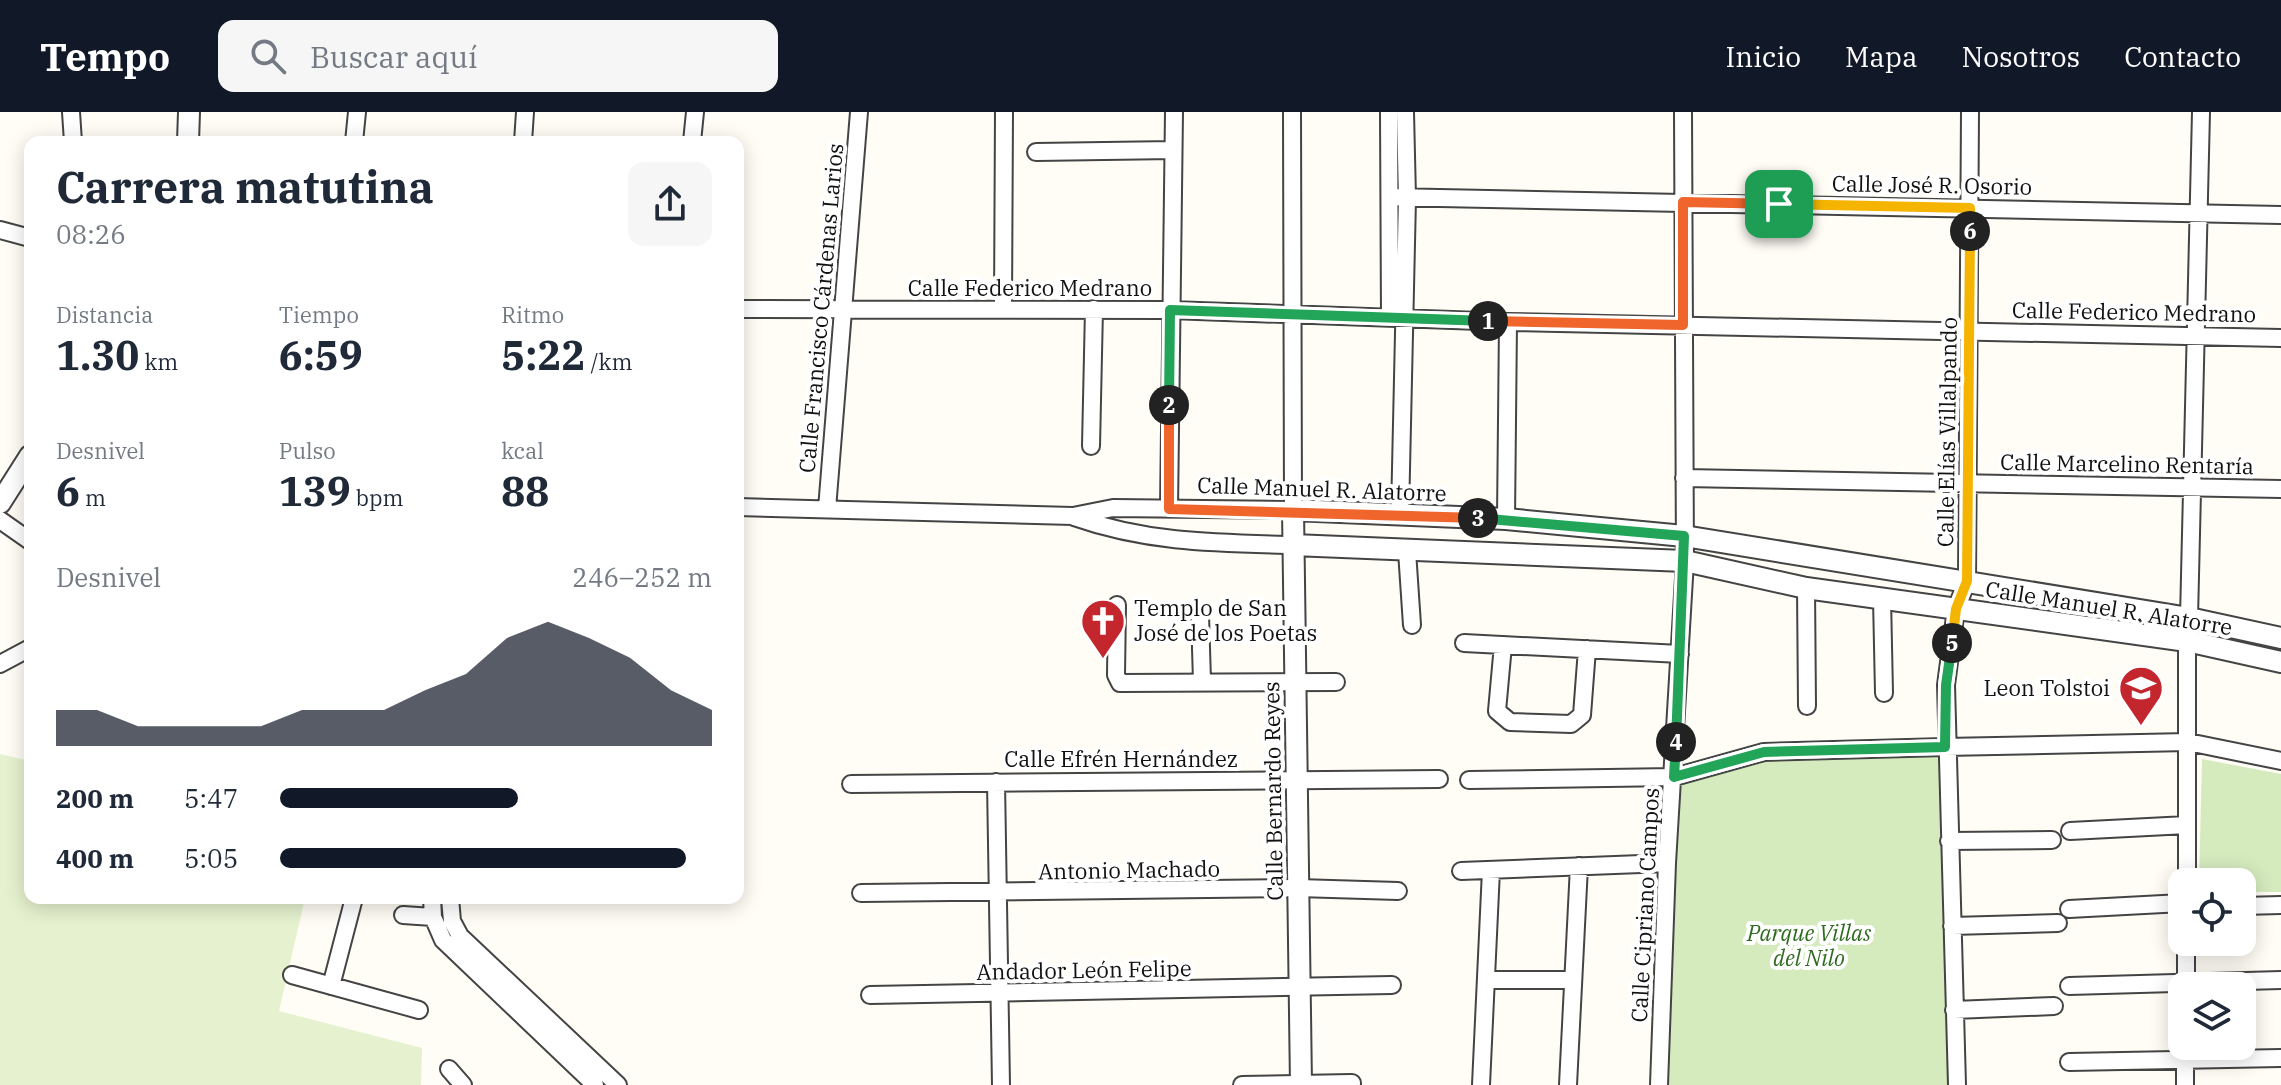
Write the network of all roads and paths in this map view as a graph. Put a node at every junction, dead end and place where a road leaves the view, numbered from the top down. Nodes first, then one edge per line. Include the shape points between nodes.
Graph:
1 (71, 112) edge
2 (189, 112) edge
3 (357, 112) edge
4 (525, 112) edge
5 (695, 112) edge
6 (859, 112) edge
7 (1004, 112) edge
8 (1174, 112) edge
9 (1292, 112) edge
10 (1389, 112) edge
11 (1405, 112) edge
12 (1683, 112) edge
13 (1970, 112) edge
14 (2201, 112) edge
15 (73, 136) edge
16 (188, 136) edge
17 (355, 136) edge
18 (523, 136) edge
19 (693, 136) edge
20 (1173, 150) junction
21 (1036, 152) dead end
22 (1390, 197) junction
23 (1407, 198) junction
24 (1683, 202) junction
25 (1970, 208) junction
26 (2198, 213) junction
27 (2281, 215) edge
28 (0, 230) edge
29 (24, 236) edge
30 (1003, 307) junction
31 (744, 309) edge
32 (1094, 309) junction
33 (843, 310) junction
34 (1170, 310) junction
35 (1290, 315) junction
36 (1396, 318) junction
37 (1508, 322) junction
38 (1683, 325) junction
39 (1970, 330) junction
40 (2195, 335) junction
41 (2281, 338) edge
42 (1091, 446) dead end
43 (24, 465) edge
44 (1684, 478) junction
45 (1969, 483) junction
46 (2192, 487) junction
47 (2281, 489) edge
48 (0, 503) edge
49 (744, 507) edge
50 (827, 509) junction
51 (1169, 509) junction
52 (1293, 510) junction
53 (1400, 514) junction
54 (1073, 516) junction
55 (1506, 519) junction
56 (0, 520) edge
57 (1684, 536) junction
58 (24, 537) edge
59 (1293, 545) junction
60 (1407, 551) junction
61 (1685, 561) junction
62 (1967, 581) junction
63 (1806, 588) junction
64 (1882, 598) junction
65 (1117, 605) dead end
66 (1956, 609) junction
67 (1200, 615) dead end
68 (2189, 618) junction
69 (1412, 625) dead end
70 (2281, 638) edge
71 (2187, 641) junction
72 (1464, 643) dead end
73 (1503, 645) junction
74 (1587, 649) junction
75 (1680, 654) junction
76 (24, 655) edge
77 (2281, 662) edge
78 (0, 664) edge
79 (1202, 681) junction
80 (1295, 682) junction
81 (1336, 682) dead end
82 (1884, 693) dead end
83 (1807, 706) dead end
84 (2188, 742) junction
85 (1945, 747) junction
86 (2281, 761) edge
87 (1674, 777) junction
88 (1439, 779) dead end
89 (1297, 780) junction
90 (1469, 780) dead end
91 (996, 782) junction
92 (851, 784) dead end
93 (2187, 825) junction
94 (2070, 831) dead end
95 (2052, 840) dead end
96 (1949, 841) junction
97 (1667, 863) junction
98 (1579, 866) junction
99 (2187, 868) edge
100 (1491, 870) junction
101 (1461, 871) dead end
102 (1298, 888) junction
103 (1398, 891) dead end
104 (861, 893) dead end
105 (998, 894) junction
106 (352, 904) edge
107 (432, 904) edge
108 (451, 904) edge
109 (2168, 904) edge
110 (2281, 905) edge
111 (2256, 906) edge
112 (2069, 909) dead end
113 (403, 915) dead end
114 (433, 917) junction
115 (2058, 923) dead end
116 (1952, 926) junction
117 (292, 975) dead end
118 (1486, 980) junction
119 (1573, 980) junction
120 (2281, 980) edge
121 (2256, 981) edge
122 (2168, 984) edge
123 (1392, 985) dead end
124 (331, 986) junction
125 (2069, 986) dead end
126 (1299, 988) junction
127 (999, 994) junction
128 (870, 995) dead end
129 (2054, 1006) dead end
130 (419, 1010) dead end
131 (1954, 1010) junction
132 (2168, 1053) edge
133 (2256, 1056) edge
134 (2281, 1058) edge
135 (2185, 1060) edge
136 (2069, 1062) dead end
137 (449, 1069) dead end
138 (1352, 1083) dead end
139 (1301, 1084) edge
140 (463, 1085) edge
141 (595, 1085) edge
142 (618, 1085) edge
143 (1001, 1085) edge
144 (1242, 1085) edge
145 (1481, 1085) edge
146 (1568, 1085) edge
147 (1659, 1085) edge
148 (1957, 1085) edge
149 (2185, 1085) edge

1 - 15 street
2 - 16 street
3 - 17 street
4 - 18 street
5 - 19 street
6 - 33 street, Calle Francisco Cárdenas Larios
7 - 30 street
8 - 20 street
9 - 35 street, Calle Bernardo Reyes
10 - 22 street
11 - 23 street
12 - 24 street, Calle Cipriano Campos
13 - 25 street, Calle Elías Villalpando
14 - 26 street
20 - 21 street
20 - 34 street
22 - 23 street, Calle José R. Osorio
22 - 36 street
23 - 24 street, Calle José R. Osorio
23 - 36 street
24 - 25 street, Calle José R. Osorio
24 - 38 street, Calle Cipriano Campos
25 - 26 street, Calle José R. Osorio
25 - 39 street, Calle Elías Villalpando
26 - 27 street, Calle José R. Osorio
26 - 40 street
28 - 29 street
30 - 32 street, Calle Federico Medrano
30 - 33 street, Calle Federico Medrano
31 - 33 street, Calle Federico Medrano
32 - 34 street, Calle Federico Medrano
32 - 42 street
33 - 50 street, Calle Francisco Cárdenas Larios
34 - 35 street, Calle Federico Medrano
34 - 51 street
35 - 36 street, Calle Federico Medrano
35 - 52 street, Calle Bernardo Reyes
36 - 37 street, Calle Federico Medrano
36 - 53 street
37 - 38 street, Calle Federico Medrano
37 - 55 street
38 - 39 street, Calle Federico Medrano
38 - 44 street, Calle Cipriano Campos
39 - 40 street, Calle Federico Medrano
39 - 45 street, Calle Elías Villalpando
40 - 41 street, Calle Federico Medrano
40 - 46 street
43 - 48 street
44 - 45 street, Calle Marcelino Rentaría
44 - 57 street, Calle Cipriano Campos
45 - 46 street, Calle Marcelino Rentaría
45 - 62 street, Calle Elías Villalpando
46 - 47 street, Calle Marcelino Rentaría
46 - 68 street
49 - 50 street, Calle Manuel R. Alatorre
50 - 54 street, Calle Manuel R. Alatorre
51 - 52 street, Calle Manuel R. Alatorre
51 - 54 street, Calle Manuel R. Alatorre via 1113,508
52 - 53 street, Calle Manuel R. Alatorre
52 - 59 street, Calle Bernardo Reyes
53 - 55 street, Calle Manuel R. Alatorre
54 - 59 street, Calle Manuel R. Alatorre via 1168,541
55 - 57 street, Calle Manuel R. Alatorre
56 - 58 street
57 - 61 street, Calle Cipriano Campos
57 - 62 street, Calle Manuel R. Alatorre
59 - 60 street, Calle Manuel R. Alatorre
59 - 80 street, Calle Bernardo Reyes
60 - 61 street, Calle Manuel R. Alatorre
60 - 69 street
61 - 63 street, Calle Manuel R. Alatorre
61 - 75 street, Calle Cipriano Campos
62 - 66 street, Calle Elías Villalpando
62 - 68 street, Calle Manuel R. Alatorre
63 - 64 street, Calle Manuel R. Alatorre
63 - 83 street
64 - 66 street, Calle Manuel R. Alatorre
64 - 82 street
65 - 79 street via 1117,681
66 - 71 street, Calle Manuel R. Alatorre
66 - 85 street, Calle Elías Villalpando
67 - 79 street
68 - 70 street, Calle Manuel R. Alatorre
71 - 77 street, Calle Manuel R. Alatorre
71 - 84 street
72 - 73 street
73 - 74 street
73 - 74 street via 1497,711 1510,722 1578,721
74 - 75 street
75 - 87 street, Calle Cipriano Campos
76 - 78 street
79 - 80 street
80 - 81 street
80 - 89 street, Calle Bernardo Reyes
84 - 85 street
84 - 86 street
84 - 93 street
85 - 87 street via 1764,752
85 - 96 street, Calle Elías Villalpando
87 - 90 street
87 - 97 street, Calle Cipriano Campos
88 - 89 street, Calle Efrén Hernández
89 - 91 street, Calle Efrén Hernández
89 - 102 street, Calle Bernardo Reyes
91 - 92 street, Calle Efrén Hernández
91 - 105 street
93 - 94 street
93 - 99 street
95 - 96 street
96 - 116 street, Calle Elías Villalpando
97 - 98 street
97 - 147 street, Calle Cipriano Campos
98 - 100 street
98 - 119 street
100 - 101 street
100 - 118 street
102 - 103 street, Antonio Machado
102 - 105 street, Antonio Machado
102 - 126 street, Calle Bernardo Reyes
104 - 105 street, Antonio Machado
105 - 127 street
106 - 124 street
107 - 114 street
108 - 142 street via 460,936
109 - 112 street
110 - 111 street
113 - 114 street
114 - 141 street via 437,932 453,951
115 - 116 street
116 - 131 street, Calle Elías Villalpando
117 - 124 street
118 - 119 street
118 - 145 street
119 - 146 street
120 - 121 street
122 - 125 street
123 - 126 street, Andador León Felipe
124 - 130 street
126 - 127 street, Andador León Felipe
126 - 139 street, Calle Bernardo Reyes
127 - 128 street, Andador León Felipe
127 - 143 street
129 - 131 street
131 - 148 street, Calle Elías Villalpando
132 - 136 street
133 - 134 street
135 - 149 street
137 - 140 street
138 - 139 street
139 - 144 street

